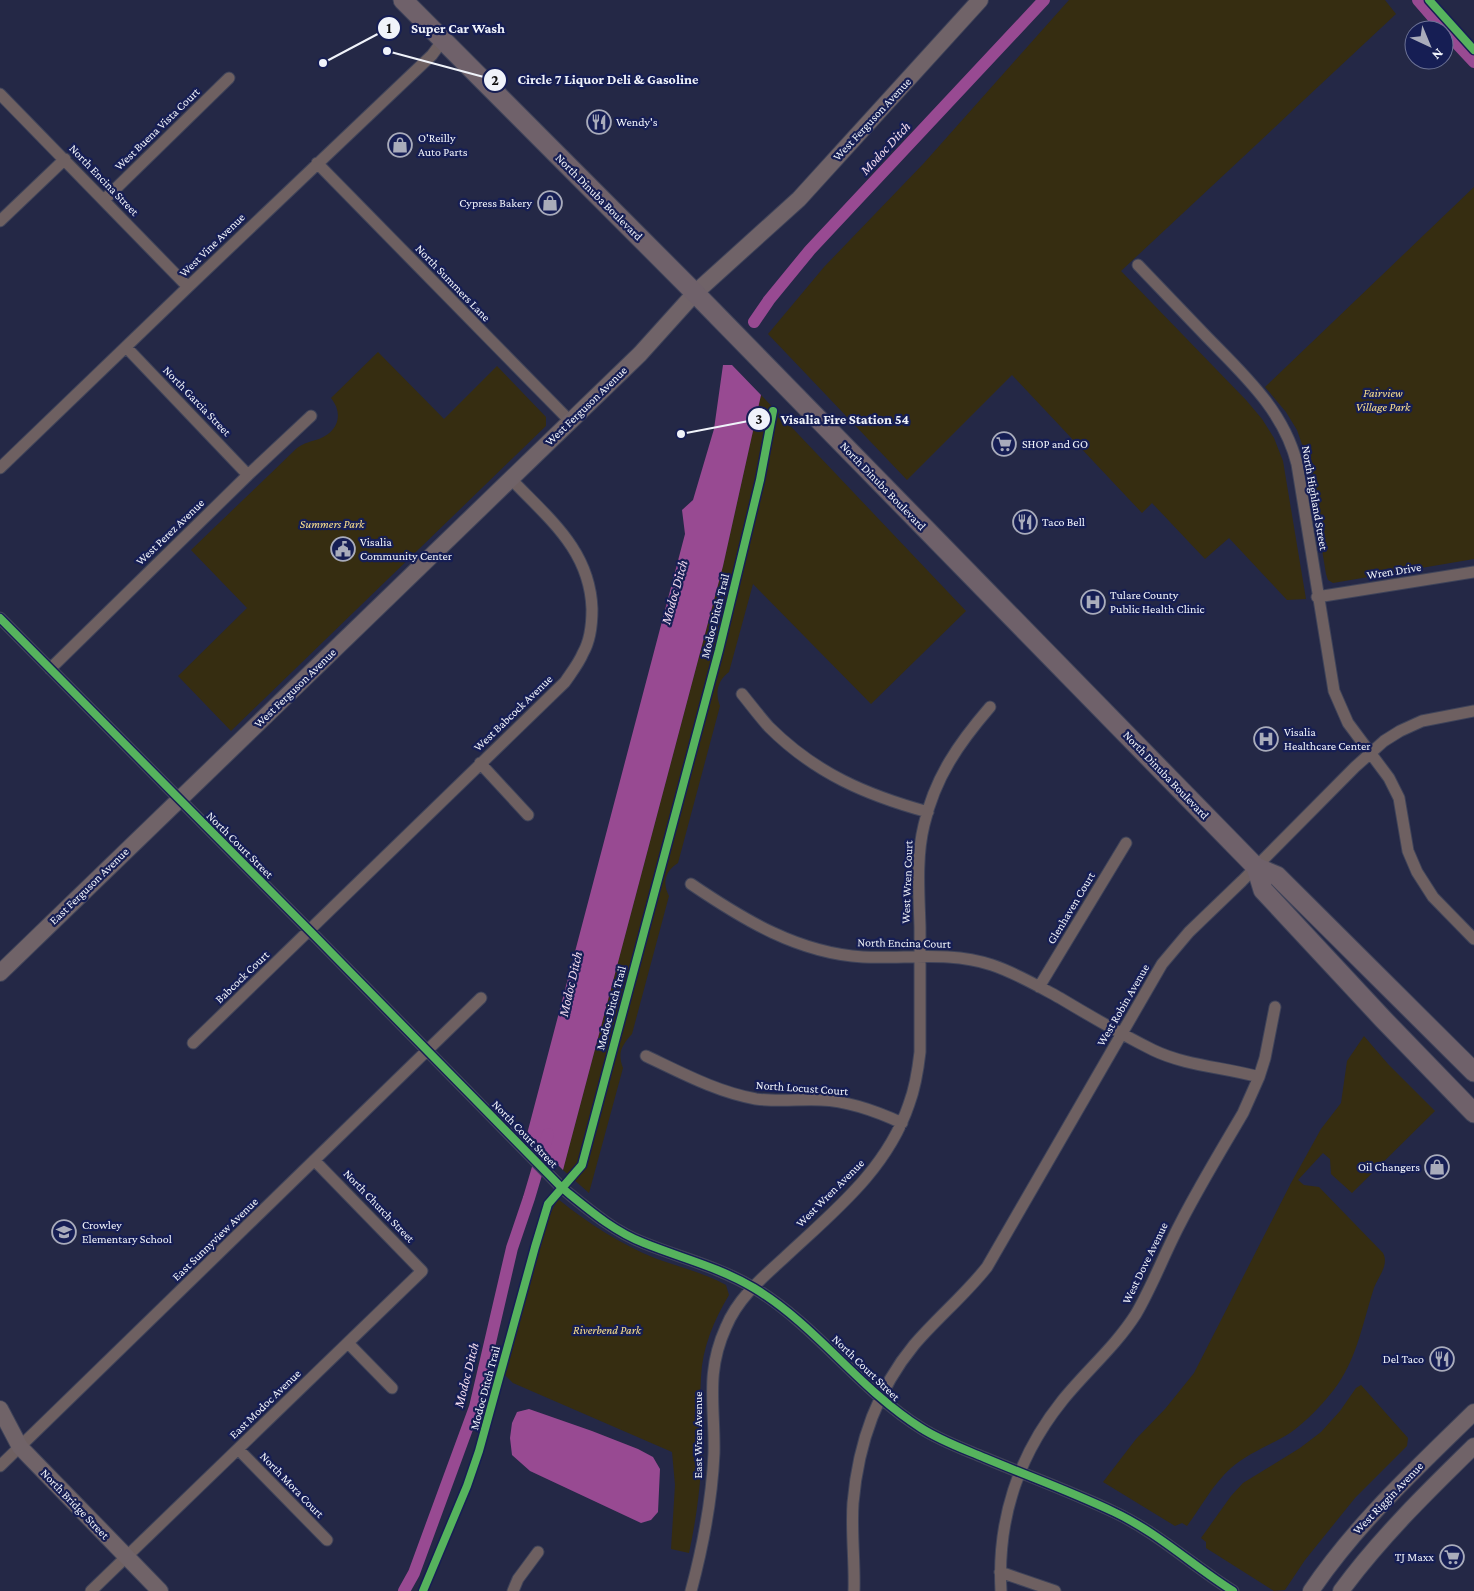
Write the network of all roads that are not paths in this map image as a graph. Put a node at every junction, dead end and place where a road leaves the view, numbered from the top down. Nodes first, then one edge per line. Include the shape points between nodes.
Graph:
1 (403, 0) edge
2 (980, 0) edge
3 (443, 40) junction
4 (229, 78) dead end
5 (0, 94) edge
6 (65, 160) junction
7 (317, 163) junction
8 (104, 200) junction
9 (0, 221) edge
10 (1138, 265) dead end
11 (188, 287) junction
12 (695, 294) junction
13 (126, 347) junction
14 (311, 416) dead end
15 (570, 422) junction
16 (0, 468) edge
17 (248, 475) junction
18 (511, 479) junction
19 (1474, 572) edge
20 (1318, 597) junction
21 (0, 618) edge
22 (50, 669) junction
23 (742, 694) dead end
24 (990, 707) dead end
25 (1474, 711) edge
26 (1370, 753) junction
27 (480, 764) junction
28 (179, 800) junction
29 (928, 812) junction
30 (528, 815) dead end
31 (1126, 843) dead end
32 (1256, 867) junction
33 (691, 884) dead end
34 (310, 931) junction
35 (1474, 939) edge
36 (920, 956) junction
37 (0, 973) edge
38 (1039, 987) junction
39 (482, 998) dead end
40 (1275, 1006) dead end
41 (1122, 1033) junction
42 (193, 1043) dead end
43 (428, 1051) junction
44 (646, 1056) dead end
45 (1474, 1072) edge
46 (1259, 1077) junction
47 (1474, 1113) edge
48 (902, 1123) junction
49 (315, 1161) junction
50 (422, 1271) joint
51 (753, 1287) junction
52 (348, 1343) junction
53 (392, 1388) dead end
54 (880, 1398) junction
55 (0, 1409) edge
56 (1474, 1412) edge
57 (1474, 1446) edge
58 (20, 1447) junction
59 (238, 1449) junction
60 (0, 1466) edge
61 (1020, 1473) junction
62 (1400, 1483) junction
63 (327, 1540) dead end
64 (538, 1552) dead end
65 (126, 1557) junction
66 (1000, 1572) junction
67 (91, 1591) edge
68 (160, 1591) edge
69 (513, 1591) edge
70 (691, 1591) edge
71 (854, 1591) edge
72 (1001, 1591) edge
73 (1054, 1591) edge
74 (1233, 1591) edge
75 (1311, 1591) edge
76 (1324, 1591) edge
77 (1341, 1591) edge

1 - 3 main road, North Dinuba Boulevard
2 - 12 street, West Ferguson Avenue via 799,199
3 - 7 street, West Vine Avenue via 432,55
3 - 12 main road, North Dinuba Boulevard
4 - 8 street, West Buena Vista Court
5 - 6 street, North Encina Street
6 - 8 street, North Encina Street
6 - 9 street
7 - 11 street, West Vine Avenue
7 - 15 street, North Summers Lane
8 - 11 street, North Encina Street
10 - 20 street, North Highland Street via 1262,395 1282,424 1297,464
11 - 13 street, West Vine Avenue
12 - 15 street, West Ferguson Avenue via 640,354
12 - 32 main road, North Dinuba Boulevard
13 - 16 street, West Vine Avenue
13 - 17 street, North Garcia Street
14 - 17 street, West Perez Avenue
15 - 18 street, West Ferguson Avenue
17 - 22 street, West Perez Avenue
18 - 27 street, West Babcock Avenue via 568,539 583,565 591,591 592,620 584,653 565,682
18 - 28 street, West Ferguson Avenue
19 - 20 street, Wren Drive
20 - 26 street, North Highland Street via 1334,691 1348,723
21 - 22 street, North Court Street
22 - 28 street, North Court Street
23 - 29 street via 769,726 814,764 874,796
24 - 29 street, West Wren Court via 952,755
25 - 26 street, West Robin Avenue via 1422,721 1400,731
26 - 32 street, West Robin Avenue
26 - 35 street, North Highland Street via 1389,778 1398,798 1408,851 1416,872 1433,897
27 - 30 street
27 - 34 street, West Babcock Avenue
28 - 34 street, North Court Street
28 - 37 street, East Ferguson Avenue
29 - 36 street, West Wren Court via 920,871
31 - 38 street, Glenhaven Court
32 - 41 street, West Robin Avenue via 1175,946
32 - 45 main road, North Dinuba Boulevard via 1277,876
32 - 47 main road, North Dinuba Boulevard via 1263,890
33 - 36 street, North Encina Court via 746,920 802,946 857,956
34 - 42 street, Babcock Court
34 - 43 street, North Court Street
36 - 38 street, North Encina Court via 954,957 991,965
36 - 48 street, West Wren Avenue via 920,1052 910,1104
38 - 41 street, North Encina Court
39 - 43 street, East Sunnyview Avenue
40 - 46 street, West Dove Avenue
41 - 46 street, North Encina Court via 1174,1058
41 - 54 street, West Robin Avenue via 987,1267 914,1346
43 - 49 street, East Sunnyview Avenue
43 - 51 street, North Court Street via 555,1181 606,1223 642,1242 721,1270
44 - 48 street, North Locust Court via 703,1084 737,1095 774,1101 839,1102 872,1110
46 - 61 street, West Dove Avenue via 1136,1314 1107,1353 1051,1416 1028,1453
48 - 51 street, West Wren Avenue via 865,1180
49 - 50 street, North Church Street
49 - 58 street, East Sunnyview Avenue
50 - 52 street, East Modoc Avenue
51 - 54 street, North Court Street via 804,1325
51 - 70 street, East Wren Avenue via 729,1320 714,1361 711,1398 714,1453 708,1514
52 - 53 street
52 - 59 street, East Modoc Avenue
54 - 61 street, North Court Street via 904,1418 936,1437
54 - 71 street, West Robin Avenue via 857,1469 853,1505
55 - 58 street, North Bridge Street
56 - 62 street, West Riggin Avenue
57 - 77 street, West Riggin Avenue via 1366,1557
58 - 60 street, East Sunnyview Avenue
58 - 65 street, North Bridge Street
59 - 63 street, North Mora Court
59 - 65 street, East Modoc Avenue
61 - 66 street, West Dove Avenue via 1003,1527
61 - 74 street, North Court Street via 1129,1520
62 - 75 street, West Riggin Avenue via 1355,1533
62 - 76 street
64 - 69 street
65 - 67 street, East Modoc Avenue
65 - 68 street, North Bridge Street
66 - 72 street, West Dove Avenue
66 - 73 street

